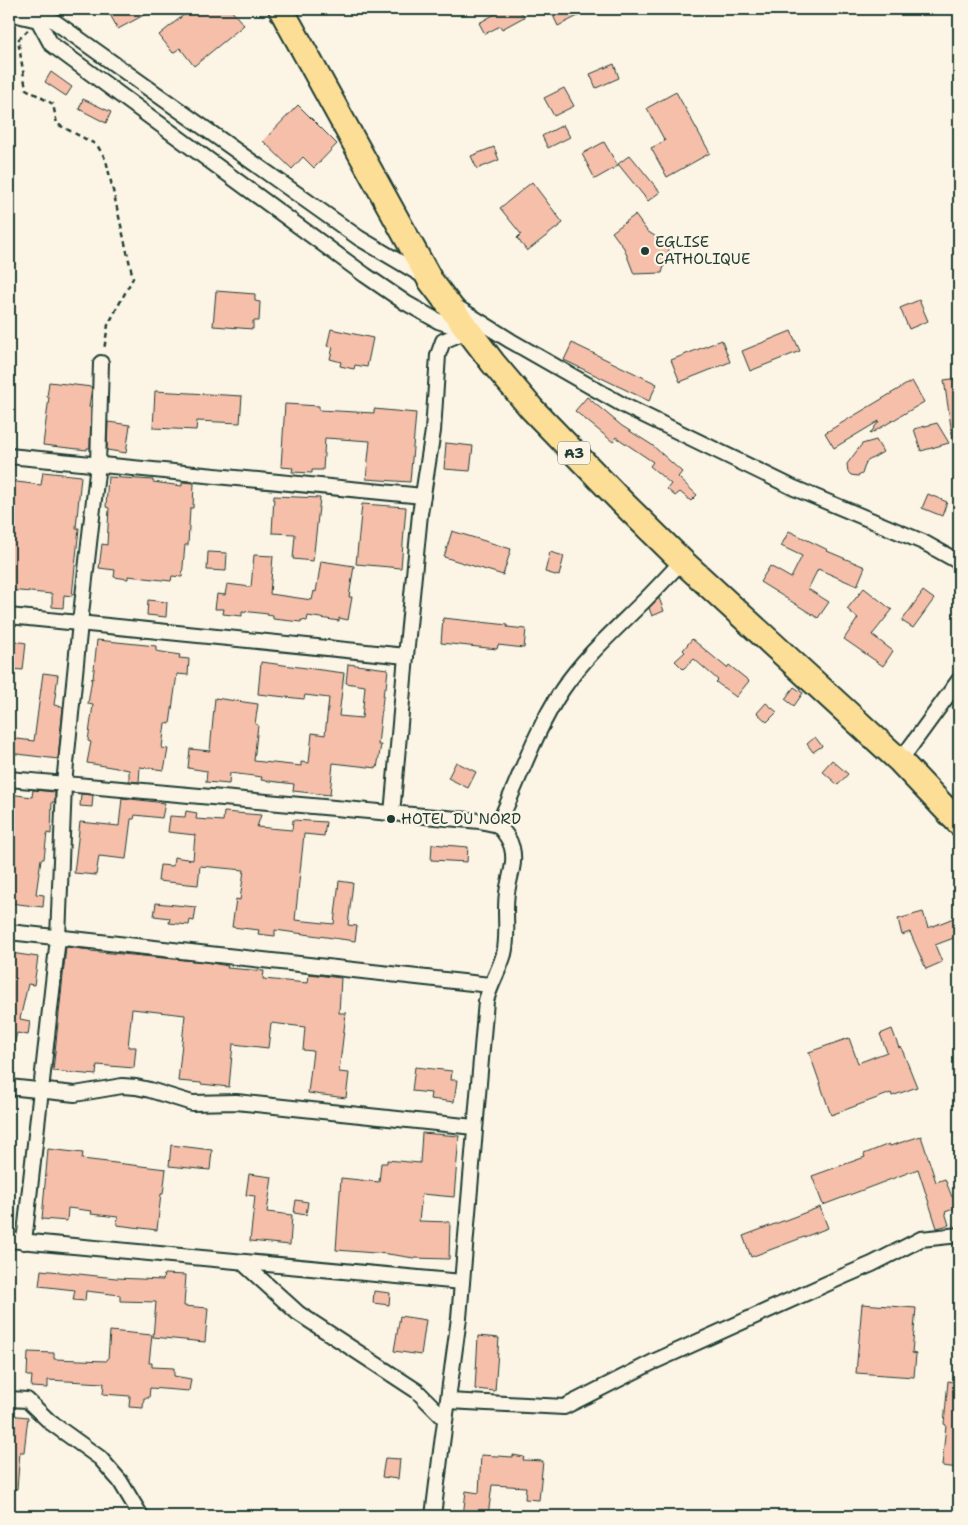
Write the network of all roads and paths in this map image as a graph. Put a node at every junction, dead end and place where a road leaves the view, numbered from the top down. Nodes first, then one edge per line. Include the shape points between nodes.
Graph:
1 (281, 9) edge
2 (9, 13) edge
3 (37, 15) edge
4 (430, 280) junction
5 (445, 299) junction
6 (468, 330) junction
7 (101, 363) joint
8 (9, 456) edge
9 (98, 464) junction
10 (423, 496) junction
11 (682, 561) junction
12 (959, 562) edge
13 (9, 616) edge
14 (80, 623) junction
15 (406, 656) junction
16 (959, 680) edge
17 (900, 761) junction
18 (9, 779) edge
19 (64, 784) junction
20 (392, 814) junction
21 (959, 823) edge
22 (498, 825) junction
23 (9, 932) edge
24 (58, 938) junction
25 (490, 985) junction
26 (9, 1087) edge
27 (41, 1091) junction
28 (474, 1127) junction
29 (959, 1235) edge
30 (9, 1240) edge
31 (24, 1242) junction
32 (242, 1262) junction
33 (462, 1282) junction
34 (9, 1399) edge
35 (448, 1401) junction
36 (445, 1419) junction
37 (141, 1516) edge
38 (433, 1516) edge

1 - 4 highway, A3
2 - 3 street
3 - 4 street via 358,238
3 - 6 street via 51,44 365,275 438,321
3 - 7 path via 18,40 26,89 53,104 57,124 97,145 106,160 133,278 108,325
4 - 5 highway, A3
5 - 6 highway, A3
5 - 12 street via 623,405 777,480 923,542
6 - 10 street via 443,341 438,354 433,431
6 - 11 highway, A3 via 532,409
7 - 9 street
8 - 9 street
9 - 10 street
9 - 14 street
10 - 15 street
11 - 17 highway, A3
11 - 22 street via 605,639 562,691 542,726
13 - 14 street
14 - 15 street
14 - 19 street
15 - 20 street
16 - 17 street
17 - 21 highway, A3
18 - 19 street
19 - 20 street
19 - 24 street
20 - 22 street
22 - 25 street via 512,846 514,858 507,891 506,945
23 - 24 street
24 - 25 street
24 - 27 street
25 - 28 street via 483,1023
26 - 27 street
27 - 28 street via 75,1094 136,1087 192,1103 252,1103
27 - 31 street
28 - 33 street
29 - 35 street via 921,1239 653,1362 564,1407
30 - 31 street
31 - 32 street
32 - 33 street
32 - 36 street via 298,1313 417,1391
33 - 35 street
34 - 37 street via 27,1400 50,1422 100,1458 120,1481
35 - 36 street
36 - 38 street

